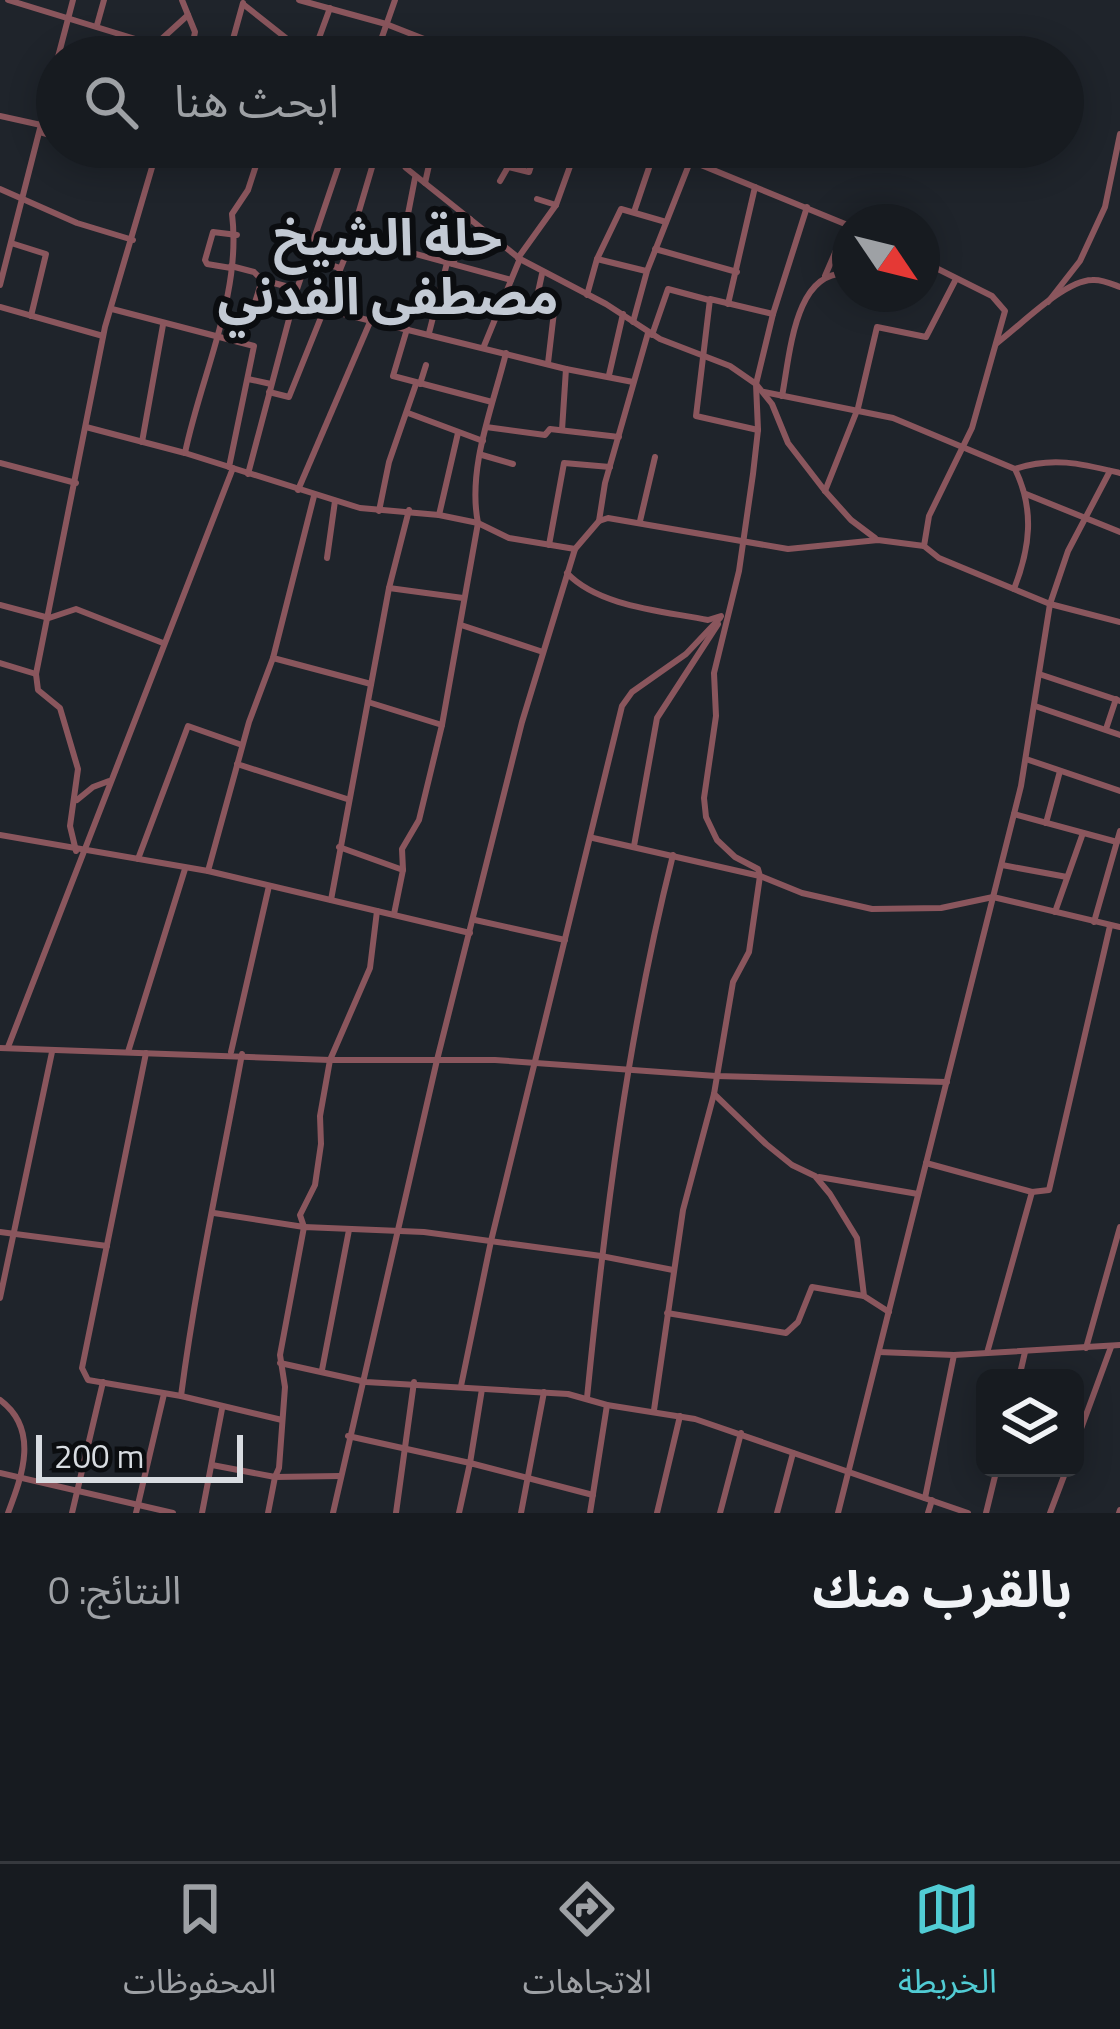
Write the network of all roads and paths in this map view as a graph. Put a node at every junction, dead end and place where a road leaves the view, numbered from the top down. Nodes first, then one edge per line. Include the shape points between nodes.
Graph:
1 (8, 0) edge
2 (74, 0) edge
3 (104, 0) edge
4 (182, 0) edge
5 (299, 0) edge
6 (395, 0) edge
7 (24, 2) edge
8 (243, 2) edge
9 (330, 8) junction
10 (188, 15) junction
11 (69, 16) junction
12 (386, 24) junction
13 (98, 25) junction
14 (64, 36) edge
15 (129, 36) edge
16 (165, 36) edge
17 (194, 36) edge
18 (234, 36) edge
19 (287, 36) edge
20 (319, 36) edge
21 (382, 36) edge
22 (419, 36) edge
23 (0, 116) edge
24 (36, 127) edge
25 (1120, 134) edge
26 (36, 143) edge
27 (152, 168) edge
28 (255, 168) edge
29 (338, 168) edge
30 (371, 168) edge
31 (408, 168) edge
32 (428, 168) edge
33 (507, 168) edge
34 (570, 168) edge
35 (650, 168) edge
36 (688, 168) edge
37 (706, 168) edge
38 (415, 176) junction
39 (500, 181) dead end
40 (425, 182) junction
41 (755, 187) junction
42 (0, 188) edge
43 (21, 197) junction
44 (537, 200) dead end
45 (556, 206) junction
46 (807, 207) junction
47 (634, 212) junction
48 (832, 218) edge
49 (470, 219) junction
50 (666, 222) junction
51 (237, 235) junction
52 (133, 240) junction
53 (11, 243) junction
54 (655, 249) junction
55 (308, 258) junction
56 (519, 259) junction
57 (597, 259) junction
58 (832, 262) edge
59 (450, 264) junction
60 (231, 267) junction
61 (340, 268) junction
62 (940, 271) edge
63 (647, 272) junction
64 (736, 272) junction
65 (542, 274) junction
66 (832, 274) edge
67 (825, 277) junction
68 (956, 279) junction
69 (262, 280) junction
70 (511, 280) junction
71 (0, 285) edge
72 (1120, 287) edge
73 (297, 289) junction
74 (587, 295) junction
75 (475, 299) dead end
76 (709, 301) junction
77 (1048, 302) junction
78 (728, 304) junction
79 (436, 306) junction
80 (0, 307) edge
81 (112, 309) junction
82 (323, 309) junction
83 (622, 314) junction
84 (773, 314) junction
85 (31, 316) junction
86 (370, 322) junction
87 (633, 323) junction
88 (163, 325) junction
89 (407, 329) junction
90 (429, 333) junction
91 (650, 334) junction
92 (103, 336) junction
93 (218, 336) junction
94 (243, 341) junction
95 (997, 344) junction
96 (484, 346) junction
97 (506, 353) junction
98 (702, 355) junction
99 (548, 364) junction
100 (425, 365) dead end
101 (566, 369) junction
102 (609, 377) junction
103 (248, 379) junction
104 (633, 382) junction
105 (418, 384) junction
106 (756, 384) junction
107 (270, 388) junction
108 (764, 392) junction
109 (782, 396) junction
110 (492, 402) junction
111 (858, 408) junction
112 (408, 413) junction
113 (86, 427) junction
114 (486, 427) junction
115 (562, 430) junction
116 (758, 430) junction
117 (458, 433) junction
118 (619, 437) junction
119 (484, 441) junction
120 (142, 442) junction
121 (964, 447) junction
122 (185, 453) junction
123 (482, 455) junction
124 (655, 457) dead end
125 (0, 463) edge
126 (513, 464) dead end
127 (610, 467) junction
128 (231, 468) junction
129 (1016, 469) junction
130 (1115, 472) edge
131 (248, 474) junction
132 (76, 482) junction
133 (298, 490) junction
134 (825, 491) junction
135 (1026, 494) junction
136 (314, 496) junction
137 (335, 501) junction
138 (409, 510) junction
139 (379, 511) junction
140 (439, 515) junction
141 (1088, 516) junction
142 (598, 520) junction
143 (640, 521) junction
144 (478, 523) junction
145 (1120, 532) edge
146 (878, 540) junction
147 (743, 544) junction
148 (549, 545) junction
149 (924, 546) junction
150 (575, 549) junction
151 (327, 558) dead end
152 (567, 573) junction
153 (389, 588) junction
154 (1014, 589) junction
155 (464, 598) junction
156 (1050, 604) junction
157 (0, 605) edge
158 (727, 609) junction
159 (49, 618) junction
160 (719, 620) junction
161 (1120, 622) edge
162 (461, 625) junction
163 (163, 643) junction
164 (544, 653) junction
165 (273, 658) junction
166 (0, 663) edge
167 (36, 674) junction
168 (1039, 674) junction
169 (371, 684) junction
170 (1118, 700) edge
171 (368, 702) junction
172 (1035, 706) junction
173 (442, 725) junction
174 (1106, 730) junction
175 (1120, 735) edge
176 (242, 745) junction
177 (1027, 759) junction
178 (237, 764) junction
179 (1060, 771) junction
180 (110, 782) junction
181 (1120, 791) edge
182 (347, 800) junction
183 (74, 802) junction
184 (1014, 814) junction
185 (1046, 823) junction
186 (1120, 831) edge
187 (1083, 833) junction
188 (0, 836) edge
189 (592, 838) junction
190 (1117, 842) junction
191 (634, 846) junction
192 (339, 847) junction
193 (80, 852) junction
194 (673, 855) junction
195 (137, 861) junction
196 (1002, 865) junction
197 (185, 868) junction
198 (404, 870) junction
199 (208, 871) junction
200 (760, 876) junction
201 (1066, 877) junction
202 (268, 886) junction
203 (993, 897) junction
204 (331, 900) junction
205 (377, 910) junction
206 (1055, 912) junction
207 (394, 914) junction
208 (474, 920) junction
209 (1094, 922) junction
210 (1110, 926) junction
211 (1120, 928) edge
212 (470, 933) junction
213 (565, 940) junction
214 (3, 1048) edge
215 (52, 1052) junction
216 (128, 1052) junction
217 (146, 1053) junction
218 (231, 1053) junction
219 (242, 1054) junction
220 (330, 1060) junction
221 (437, 1060) junction
222 (536, 1062) junction
223 (628, 1070) junction
224 (716, 1076) junction
225 (947, 1082) junction
226 (714, 1094) junction
227 (926, 1163) junction
228 (815, 1176) junction
229 (1032, 1192) junction
230 (919, 1194) junction
231 (214, 1213) junction
232 (304, 1227) junction
233 (1120, 1227) edge
234 (349, 1230) junction
235 (0, 1232) edge
236 (399, 1232) junction
237 (14, 1233) junction
238 (491, 1240) junction
239 (107, 1246) junction
240 (601, 1256) junction
241 (673, 1270) junction
242 (864, 1296) junction
243 (0, 1298) edge
244 (889, 1312) junction
245 (667, 1313) junction
246 (1116, 1346) edge
247 (1086, 1348) junction
248 (879, 1352) junction
249 (1025, 1352) junction
250 (987, 1353) junction
251 (954, 1354) junction
252 (280, 1363) junction
253 (1021, 1369) edge
254 (322, 1370) junction
255 (103, 1382) junction
256 (366, 1382) junction
257 (414, 1382) junction
258 (461, 1386) junction
259 (482, 1388) junction
260 (544, 1392) junction
261 (164, 1393) junction
262 (181, 1396) junction
263 (586, 1398) junction
264 (0, 1400) edge
265 (607, 1405) junction
266 (222, 1409) junction
267 (654, 1410) junction
268 (680, 1416) junction
269 (282, 1420) junction
270 (1084, 1423) edge
271 (741, 1433) junction
272 (348, 1436) junction
273 (406, 1449) junction
274 (793, 1453) junction
275 (470, 1463) junction
276 (212, 1465) junction
277 (0, 1473) edge
278 (847, 1474) junction
279 (340, 1476) junction
280 (529, 1476) junction
281 (275, 1477) junction
282 (995, 1477) edge
283 (1064, 1477) edge
284 (21, 1479) junction
285 (77, 1490) junction
286 (593, 1495) junction
287 (928, 1499) junction
288 (137, 1509) edge
289 (8, 1513) edge
290 (72, 1513) edge
291 (173, 1513) edge
292 (202, 1513) edge
293 (268, 1513) edge
294 (333, 1513) edge
295 (396, 1513) edge
296 (459, 1513) edge
297 (521, 1513) edge
298 (590, 1513) edge
299 (657, 1513) edge
300 (720, 1513) edge
301 (777, 1513) edge
302 (838, 1513) edge
303 (928, 1513) edge
304 (968, 1513) edge
305 (986, 1513) edge
306 (1050, 1513) edge

1 - 7 street
2 - 11 street
3 - 13 street
4 - 10 street
5 - 9 street
6 - 12 street
7 - 11 street
8 - 18 street
8 - 19 street
9 - 12 street
9 - 20 street
10 - 16 street
10 - 17 street
11 - 13 street
11 - 14 street
12 - 21 street
12 - 22 street
13 - 15 street
23 - 24 street
25 - 77 street via 1105,207
26 - 43 street
27 - 52 street
28 - 51 street via 232,214
29 - 55 street
30 - 61 street
31 - 38 street
32 - 40 street
33 - 39 street
34 - 45 street
35 - 47 street
36 - 50 street
37 - 41 street
38 - 40 street
38 - 59 street via 400,248
40 - 49 street
41 - 46 street
41 - 64 street
42 - 43 street
43 - 52 street
43 - 53 street
44 - 45 street
45 - 56 street
46 - 48 street
46 - 84 street
47 - 50 street
47 - 57 street via 621,209
49 - 56 street
49 - 59 street
50 - 54 street
51 - 60 street
51 - 60 street via 212,232 205,260
52 - 81 street
53 - 71 street
53 - 85 street via 46,254
54 - 63 street
54 - 64 street
55 - 61 street
55 - 73 street
56 - 65 street
56 - 70 street
57 - 63 street
57 - 74 street
58 - 67 street
59 - 70 street
59 - 79 street
60 - 69 street
60 - 93 street
61 - 82 street
62 - 68 street
63 - 87 street
64 - 78 street
65 - 74 street
65 - 99 street via 536,306 554,312
66 - 67 street
67 - 109 street via 803,304
68 - 95 street via 1003,305
68 - 111 street via 926,337 878,326
69 - 73 street
69 - 94 street
70 - 96 street
72 - 77 street via 1092,280
73 - 107 street
74 - 83 street
75 - 79 street via 470,313
76 - 78 street
76 - 91 street via 668,289
76 - 98 street
77 - 95 street
78 - 84 street
79 - 90 street
80 - 85 street
81 - 88 street
81 - 92 street
82 - 86 street
82 - 107 street via 289,397
83 - 87 street
83 - 102 street
84 - 106 street
85 - 92 street
86 - 89 street
86 - 133 street
87 - 91 street
88 - 93 street
88 - 120 street
89 - 90 street
89 - 105 street via 393,376
90 - 96 street
91 - 98 street
91 - 104 street
92 - 113 street
93 - 94 street
93 - 122 street
94 - 103 street via 254,346
95 - 121 street
96 - 97 street
97 - 99 street
97 - 110 street
98 - 106 street
98 - 116 street via 696,416
99 - 101 street
100 - 105 street
101 - 102 street
101 - 115 street
102 - 104 street
103 - 107 street
103 - 128 street
104 - 118 street
105 - 110 street
105 - 112 street
106 - 108 street
106 - 116 street
107 - 131 street
108 - 109 street
108 - 134 street via 788,443
109 - 111 street
110 - 114 street
111 - 121 street
111 - 134 street
112 - 117 street
112 - 139 street
113 - 120 street
113 - 132 street
114 - 115 street
114 - 119 street
115 - 118 street
116 - 147 street
117 - 119 street
117 - 140 street
118 - 127 street
119 - 123 street
120 - 122 street
121 - 129 street
121 - 149 street via 929,516
122 - 128 street
123 - 126 street
123 - 144 street via 473,500
124 - 143 street
125 - 132 street
127 - 142 street
127 - 148 street via 564,463
128 - 131 street
128 - 163 street
129 - 130 street via 1054,461
129 - 135 street
130 - 141 street
131 - 133 street
132 - 159 street
133 - 136 street
134 - 146 street
135 - 141 street
135 - 154 street via 1028,545
136 - 137 street
136 - 165 street
137 - 139 street
137 - 151 street
138 - 139 street
138 - 140 street
138 - 153 street
140 - 144 street
141 - 145 street
141 - 156 street
142 - 143 street
142 - 150 street
143 - 147 street
144 - 148 street
144 - 155 street
146 - 147 street via 810,549
146 - 149 street
147 - 158 street
148 - 150 street
149 - 154 street
150 - 152 street
152 - 160 street via 630,603
152 - 164 street
153 - 155 street
153 - 169 street
154 - 156 street
155 - 162 street
156 - 161 street
156 - 168 street
157 - 159 street
158 - 160 street
158 - 200 street via 704,808 718,839
159 - 163 street via 76,609
159 - 167 street
160 - 189 street via 622,706
160 - 191 street via 657,718
162 - 164 street
162 - 173 street
163 - 180 street
164 - 208 street
165 - 169 street
165 - 176 street
166 - 167 street
167 - 183 street via 38,690 60,708 78,769
168 - 170 street
168 - 172 street
169 - 171 street
170 - 174 street
171 - 173 street
171 - 182 street
172 - 174 street
172 - 177 street
173 - 198 street via 418,820 402,849
174 - 175 street
176 - 178 street
176 - 195 street via 188,726
177 - 179 street
177 - 184 street
178 - 182 street
178 - 199 street
179 - 181 street
179 - 185 street
180 - 183 street
180 - 193 street
182 - 192 street
183 - 193 street via 71,836
184 - 185 street
184 - 196 street
185 - 187 street
186 - 190 street
187 - 190 street
187 - 201 street
188 - 193 street
189 - 191 street
189 - 213 street
190 - 209 street
191 - 194 street
192 - 198 street
192 - 204 street
193 - 195 street
193 - 214 street
194 - 200 street
194 - 223 street
195 - 197 street
196 - 201 street
196 - 203 street
197 - 199 street
197 - 216 street
198 - 207 street
199 - 202 street
200 - 203 street via 872,910
200 - 224 street
201 - 206 street
202 - 204 street
202 - 218 street
203 - 206 street
203 - 225 street
204 - 205 street
205 - 207 street
205 - 220 street via 370,968
206 - 209 street
207 - 212 street
208 - 212 street
208 - 213 street
209 - 210 street
210 - 211 street
210 - 229 street via 1049,1190
212 - 221 street
213 - 222 street
214 - 215 street
215 - 216 street
215 - 237 street
216 - 217 street
217 - 218 street
217 - 239 street
218 - 219 street
219 - 220 street
219 - 231 street
220 - 221 street
220 - 232 street
221 - 222 street
221 - 236 street
222 - 223 street
222 - 238 street
223 - 224 street
223 - 240 street
224 - 225 street
224 - 226 street
225 - 227 street
226 - 228 street via 766,1144
226 - 241 street
227 - 229 street
227 - 230 street
228 - 230 street
228 - 242 street via 857,1238
229 - 250 street
230 - 244 street
231 - 232 street
231 - 262 street
232 - 234 street
232 - 252 street
233 - 247 street
234 - 236 street
234 - 254 street
235 - 237 street
236 - 238 street
236 - 256 street
237 - 239 street
237 - 243 street
238 - 240 street
238 - 258 street
239 - 255 street via 82,1368 88,1380
240 - 241 street
240 - 263 street
241 - 245 street
242 - 244 street
242 - 245 street via 812,1287 786,1333
244 - 248 street
245 - 267 street
246 - 247 street
246 - 270 street
247 - 249 street
248 - 251 street
248 - 278 street
249 - 250 street
249 - 253 street
250 - 251 street
251 - 287 street
252 - 254 street
252 - 269 street
254 - 256 street
255 - 261 street
255 - 285 street
256 - 257 street
256 - 272 street
257 - 258 street
257 - 273 street
258 - 259 street
259 - 260 street
259 - 275 street
260 - 263 street
260 - 280 street
261 - 262 street
261 - 288 street
262 - 266 street
263 - 265 street
264 - 284 street via 22,1426
265 - 267 street
265 - 286 street
266 - 269 street
266 - 276 street
267 - 268 street
268 - 271 street
268 - 299 street
269 - 281 street
271 - 274 street
271 - 300 street
272 - 273 street
272 - 279 street
273 - 275 street
273 - 295 street
274 - 278 street
274 - 301 street
275 - 280 street
275 - 296 street
276 - 281 street
276 - 292 street
277 - 284 street
278 - 287 street
278 - 302 street
279 - 281 street
279 - 294 street
280 - 286 street
280 - 297 street
281 - 293 street
282 - 305 street
283 - 306 street
284 - 285 street
284 - 289 street
285 - 288 street
285 - 290 street
286 - 298 street
287 - 303 street
287 - 304 street
288 - 291 street

